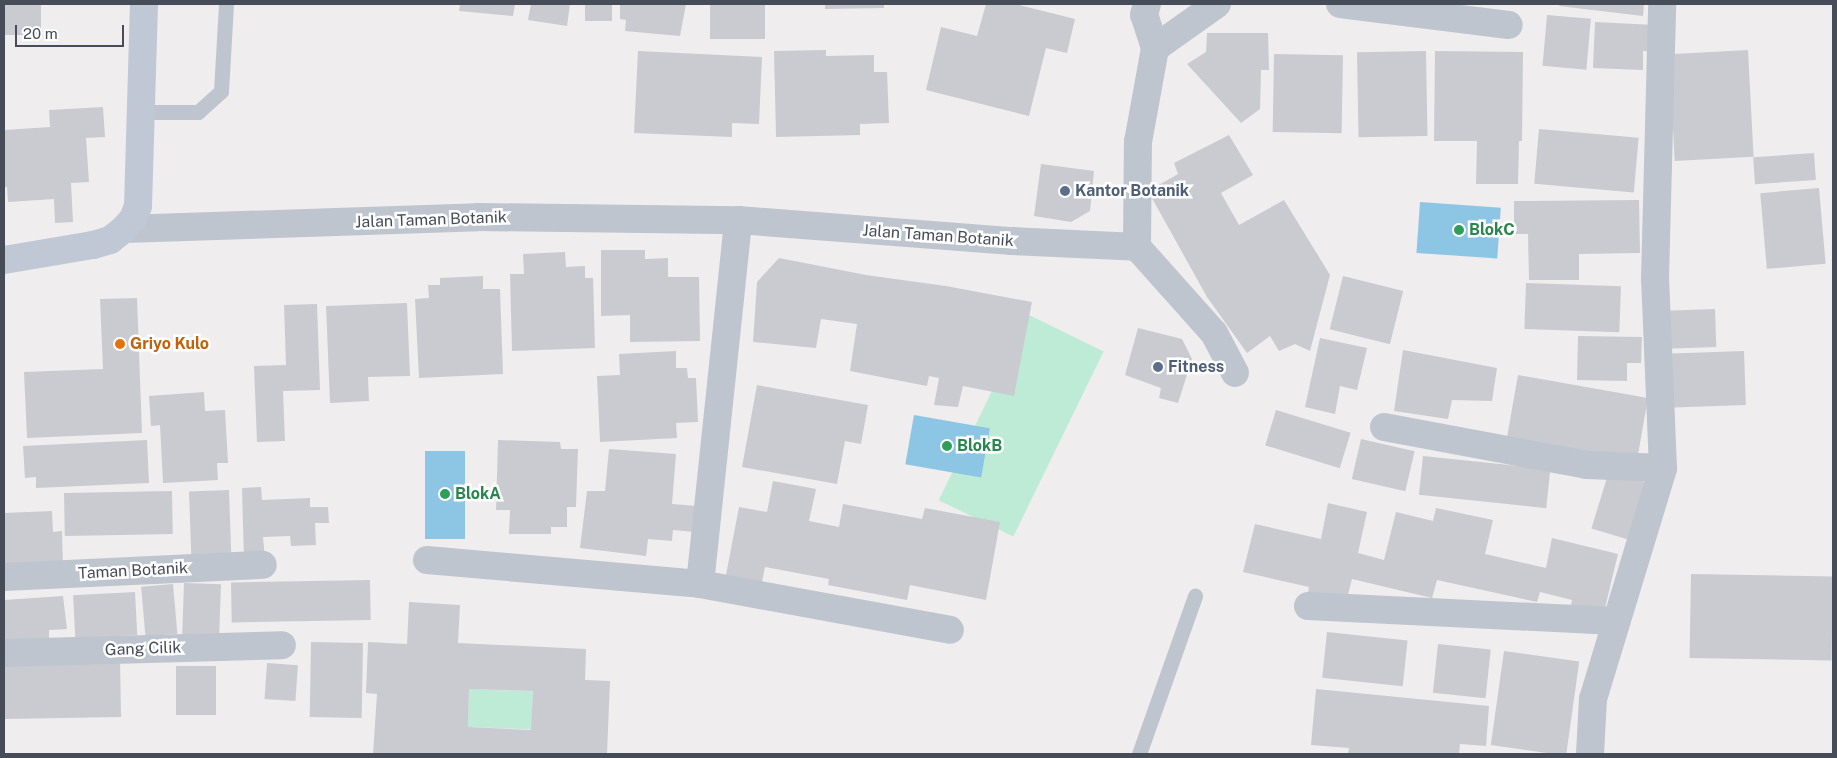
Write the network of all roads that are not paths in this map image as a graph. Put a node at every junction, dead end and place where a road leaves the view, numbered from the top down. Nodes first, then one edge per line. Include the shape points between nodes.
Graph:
1 (144, 4) edge
2 (226, 4) edge
3 (1147, 4) edge
4 (1218, 4) edge
5 (1340, 4) edge
6 (1662, 4) edge
7 (1509, 25) dead end
8 (1155, 48) junction
9 (142, 112) junction
10 (738, 220) junction
11 (124, 229) junction
12 (1137, 247) junction
13 (4, 260) edge
14 (1235, 373) dead end
15 (1384, 426) dead end
16 (1663, 468) junction
17 (427, 560) dead end
18 (263, 565) dead end
19 (4, 577) edge
20 (700, 584) junction
21 (1195, 596) dead end
22 (1308, 606) dead end
23 (1616, 621) junction
24 (950, 630) dead end
25 (282, 645) dead end
26 (4, 653) edge
27 (1139, 754) edge
28 (1590, 754) edge

1 - 9 main road
2 - 9 lane via 221,91 198,112
3 - 8 street via 1144,15
4 - 8 street
5 - 7 street
6 - 16 street via 1655,278
8 - 12 street via 1138,142
9 - 11 main road via 138,206
10 - 11 street, Jalan Taman Botanik via 478,217
10 - 12 street, Jalan Taman Botanik via 1012,242
10 - 20 street
11 - 13 main road via 110,240 93,245
12 - 14 street via 1214,334
15 - 16 street via 1587,464
16 - 23 street
17 - 20 street
18 - 19 street, Taman Botanik
20 - 24 street
21 - 27 lane
22 - 23 street
23 - 28 street via 1593,699
25 - 26 street, Gang Cilik

